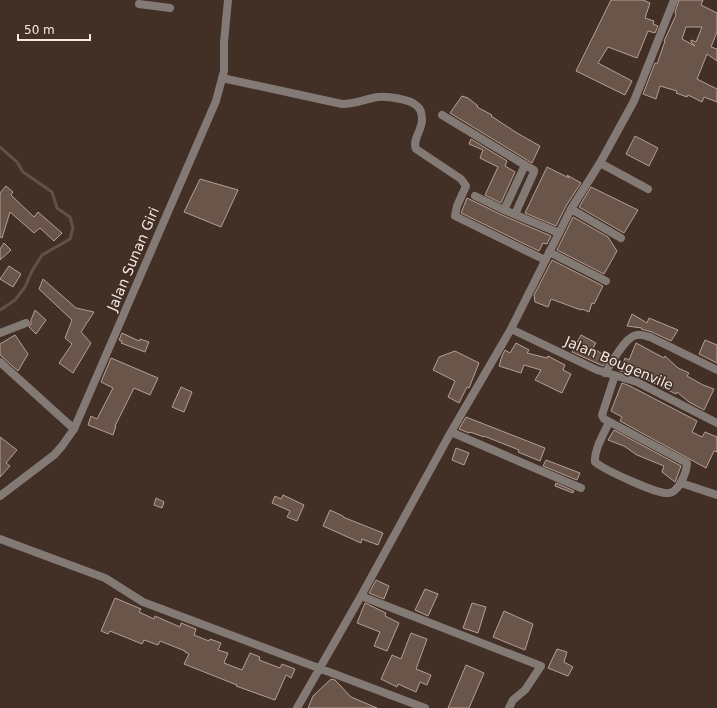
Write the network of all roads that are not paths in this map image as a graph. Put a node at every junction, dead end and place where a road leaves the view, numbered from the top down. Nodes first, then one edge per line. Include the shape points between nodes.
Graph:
1 (228, 0) edge
2 (674, 0) edge
3 (139, 4) edge
4 (170, 8) dead end
5 (222, 78) junction
6 (442, 114) dead end
7 (600, 163) junction
8 (525, 165) junction
9 (648, 189) dead end
10 (475, 196) dead end
11 (571, 209) junction
12 (504, 210) junction
13 (515, 214) junction
14 (559, 233) junction
15 (622, 238) dead end
16 (547, 256) junction
17 (606, 281) dead end
18 (26, 323) dead end
19 (511, 329) junction
20 (0, 333) edge
21 (0, 362) edge
22 (717, 370) edge
23 (605, 373) junction
24 (615, 376) junction
25 (609, 422) junction
26 (717, 423) edge
27 (74, 429) junction
28 (451, 432) junction
29 (681, 483) junction
30 (581, 488) dead end
31 (717, 495) edge
32 (0, 496) edge
33 (0, 539) edge
34 (361, 596) junction
35 (319, 668) junction
36 (296, 708) edge
37 (425, 708) edge
38 (509, 708) edge

1 - 5 street, Jalan Sunan Giri
2 - 7 street via 634,101
3 - 4 street
5 - 16 street via 342,104 353,104 379,97 408,101 421,111 422,120 415,142 416,149 461,179 466,186 455,216
5 - 27 street, Jalan Sunan Giri via 216,101
6 - 8 street
7 - 9 street
7 - 11 street
8 - 12 street
8 - 13 street via 534,172
10 - 12 street
11 - 14 street
11 - 15 street
12 - 13 street
13 - 14 street
14 - 16 street
16 - 17 street
16 - 19 street
18 - 20 street
19 - 23 street, Jalan Bougenvile
19 - 28 street
21 - 27 street
22 - 23 street via 639,334 626,341
23 - 24 street, Jalan Bougenvile
24 - 25 street via 602,415
24 - 26 street, Jalan Bougenvile via 637,382
25 - 29 street via 686,462 688,465
25 - 29 street via 597,448 595,462 607,470 659,492 675,492
27 - 32 street, Jalan Sunan Giri via 54,454
28 - 30 street
28 - 34 street
29 - 31 street
33 - 35 street via 105,578 143,602
34 - 35 street
34 - 38 street via 541,666
35 - 36 street
35 - 37 street

